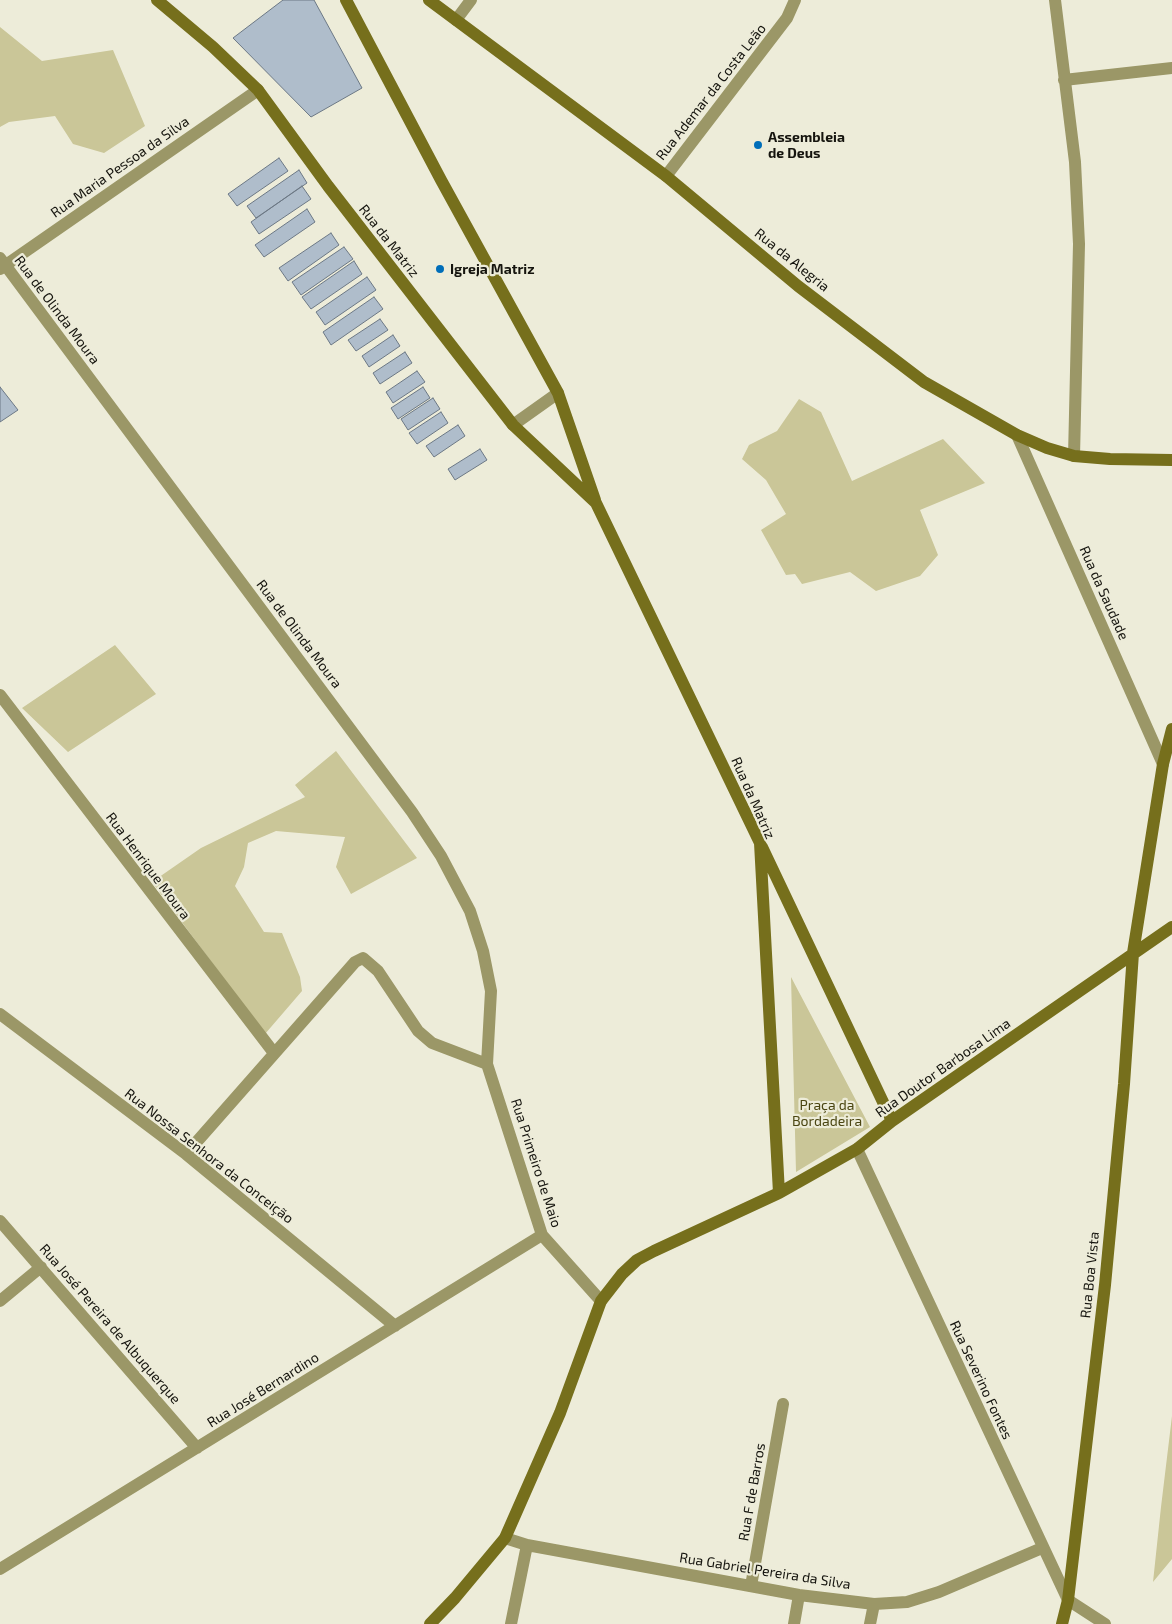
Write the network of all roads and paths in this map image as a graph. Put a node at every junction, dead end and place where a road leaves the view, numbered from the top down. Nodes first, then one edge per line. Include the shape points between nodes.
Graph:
1 (157, 0) edge
2 (346, 0) edge
3 (429, 0) edge
4 (471, 0) edge
5 (794, 0) edge
6 (1055, 0) edge
7 (456, 20) junction
8 (1172, 68) edge
9 (1064, 80) junction
10 (258, 90) junction
11 (666, 176) junction
12 (2, 264) edge
13 (558, 393) junction
14 (513, 425) junction
15 (1017, 435) junction
16 (1074, 456) junction
17 (1172, 460) edge
18 (596, 502) junction
19 (0, 695) edge
20 (1172, 729) edge
21 (1163, 764) junction
22 (760, 842) junction
23 (1172, 927) edge
24 (1133, 952) junction
25 (0, 1014) edge
26 (274, 1053) junction
27 (487, 1064) junction
28 (892, 1121) junction
29 (857, 1149) junction
30 (186, 1154) junction
31 (779, 1193) junction
32 (0, 1220) edge
33 (542, 1235) junction
34 (41, 1267) junction
35 (0, 1301) edge
36 (601, 1301) junction
37 (395, 1326) junction
38 (783, 1404) dead end
39 (197, 1448) junction
40 (505, 1538) junction
41 (527, 1545) junction
42 (1042, 1548) junction
43 (0, 1569) edge
44 (751, 1586) junction
45 (799, 1595) junction
46 (1068, 1600) junction
47 (874, 1604) junction
48 (430, 1624) edge
49 (511, 1624) edge
50 (794, 1624) edge
51 (870, 1624) edge
52 (1062, 1624) edge
53 (1105, 1624) edge

1 - 10 street, Rua da Matriz
2 - 13 street, Rua da Matriz
3 - 7 street, Rua da Alegria
4 - 7 street
5 - 11 street, Rua Ademar da Costa Leão via 788,18
6 - 9 street
7 - 11 street, Rua da Alegria
8 - 9 street
9 - 16 street via 1075,162 1079,244
10 - 12 street, Rua Maria Pessoa da Silva
10 - 14 street, Rua da Matriz
11 - 15 street, Rua da Alegria via 798,286 924,382
12 - 27 street, Rua de Olinda Moura via 412,812 441,856 470,911 492,991
13 - 14 street
13 - 18 street, Rua da Matriz
14 - 18 street, Rua da Matriz
15 - 16 street, Rua da Alegria
15 - 21 street, Rua da Saudade
16 - 17 street, Rua da Alegria via 1110,460
18 - 22 street, Rua da Matriz
19 - 26 street, Rua Henrique Moura
20 - 21 street
21 - 24 street
22 - 28 street
22 - 31 street, Rua da Matriz
23 - 24 street, Rua Doutor Barbosa Lima
24 - 28 street, Rua Doutor Barbosa Lima
24 - 46 street, Rua Boa Vista via 1105,1285
25 - 30 street, Rua Nossa Senhora da Conceição
26 - 27 street via 355,962 363,958 370,963 418,1031 432,1043
26 - 30 street
27 - 33 street, Rua Primeiro de Maio
28 - 29 street, Rua Doutor Barbosa Lima
29 - 31 street, Rua Doutor Barbosa Lima
29 - 42 street, Rua Severino Fontes
30 - 37 street, Rua Nossa Senhora da Conceição
31 - 36 street, Rua Doutor Barbosa Lima via 637,1260
32 - 34 street, Rua José Pereira de Albuquerque
33 - 36 street, Rua Primeiro de Maio
33 - 37 street, Rua José Bernardino
34 - 35 street
34 - 39 street, Rua José Pereira de Albuquerque
36 - 40 street via 560,1414
37 - 39 street, Rua José Bernardino
38 - 44 street, Rua F de Barros
39 - 43 street, Rua José Bernardino
40 - 41 street, Rua Gabriel Pereira da Silva
40 - 48 street
41 - 44 street, Rua Gabriel Pereira da Silva
41 - 49 street
42 - 46 street, Rua Severino Fontes
42 - 47 street, Rua Gabriel Pereira da Silva via 939,1592 907,1602
44 - 45 street, Rua Gabriel Pereira da Silva
45 - 47 street, Rua Gabriel Pereira da Silva
45 - 50 street
46 - 52 street
46 - 53 street
47 - 51 street

